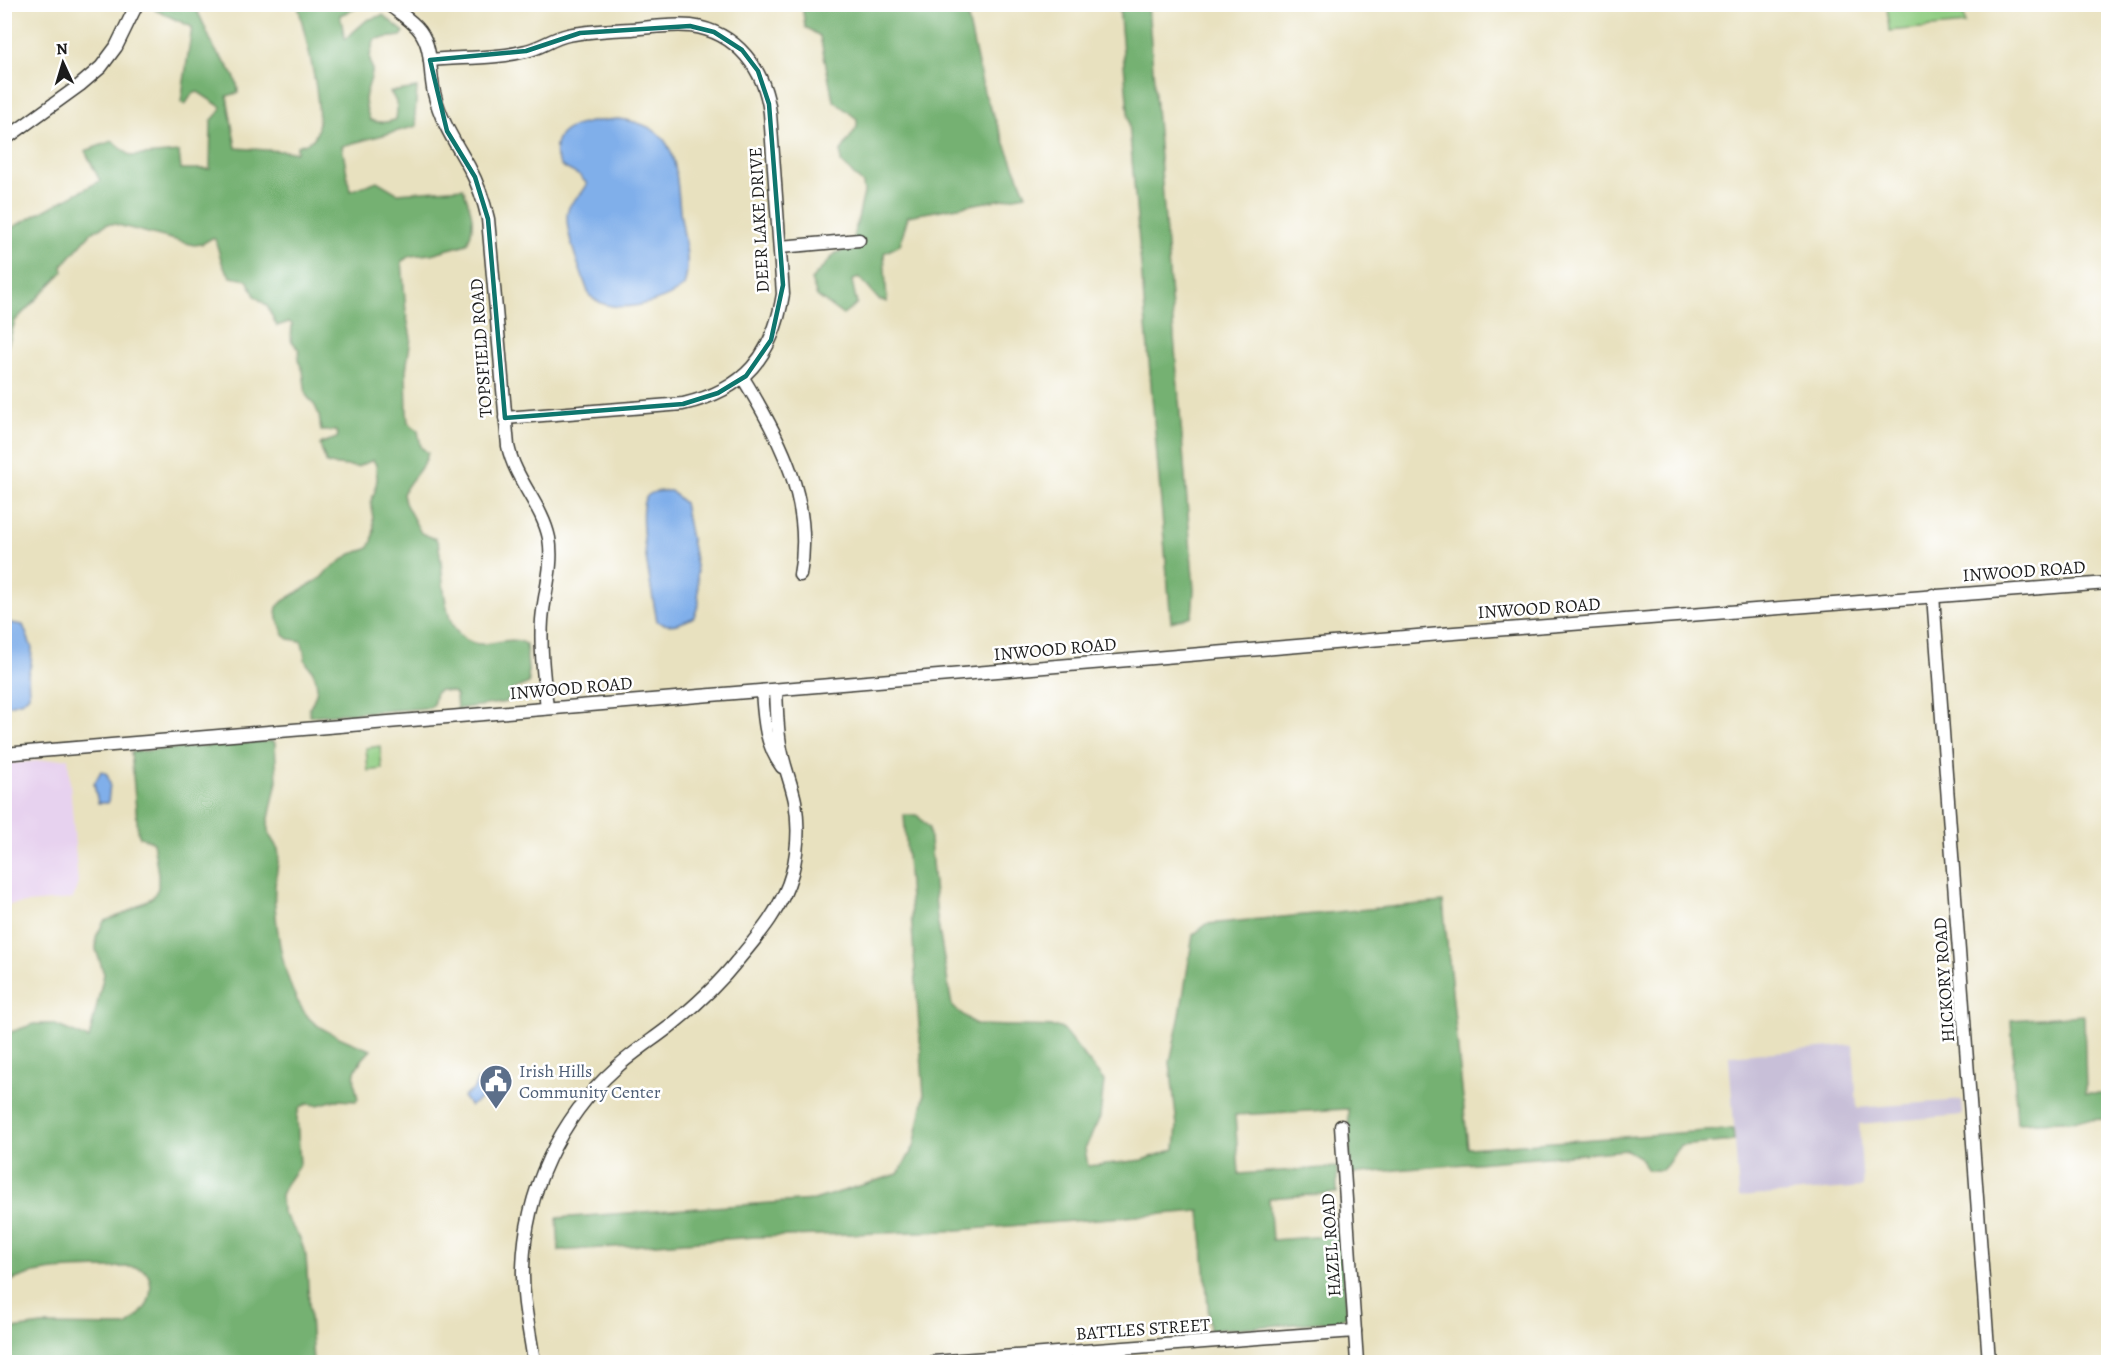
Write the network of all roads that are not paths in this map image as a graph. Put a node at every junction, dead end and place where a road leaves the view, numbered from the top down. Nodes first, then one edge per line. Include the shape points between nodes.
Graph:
1 (137, 4) edge
2 (388, 4) edge
3 (430, 60) junction
4 (4, 140) edge
5 (859, 240) dead end
6 (780, 248) junction
7 (743, 378) junction
8 (505, 418) junction
9 (800, 575) dead end
10 (2109, 583) edge
11 (1933, 596) junction
12 (776, 690) junction
13 (762, 691) junction
14 (547, 708) junction
15 (4, 754) edge
16 (787, 773) junction
17 (1341, 1126) dead end
18 (1354, 1330) junction
19 (534, 1362) edge
20 (933, 1362) edge
21 (1357, 1362) edge
22 (1989, 1362) edge

1 - 4 street via 116,47 101,67
2 - 3 street, TOPSFIELD ROAD via 420,31
3 - 6 street, DEER LAKE DRIVE via 526,51 580,33 664,26 690,26 733,42 763,82 770,113
3 - 8 street, TOPSFIELD ROAD via 438,107 474,177 489,219
5 - 6 street
6 - 7 street, DEER LAKE DRIVE via 783,285 779,316 765,352
7 - 8 street, DEER LAKE DRIVE via 718,393 683,404
7 - 9 street via 776,433 794,478 803,532
8 - 14 street, TOPSFIELD ROAD via 510,456 542,519 551,554 542,624
10 - 11 street, INWOOD ROAD
11 - 12 street, INWOOD ROAD
11 - 22 street, HICKORY ROAD
12 - 13 street, INWOOD ROAD
12 - 16 street via 780,745
13 - 14 street, INWOOD ROAD
13 - 16 street via 767,739
14 - 15 street, INWOOD ROAD
16 - 19 street via 795,801 797,841 788,886 777,909 722,980 592,1091 574,1114 539,1180 530,1212 523,1268
17 - 18 street, HAZEL ROAD
18 - 20 street, BATTLES STREET
18 - 21 street, HAZEL ROAD

